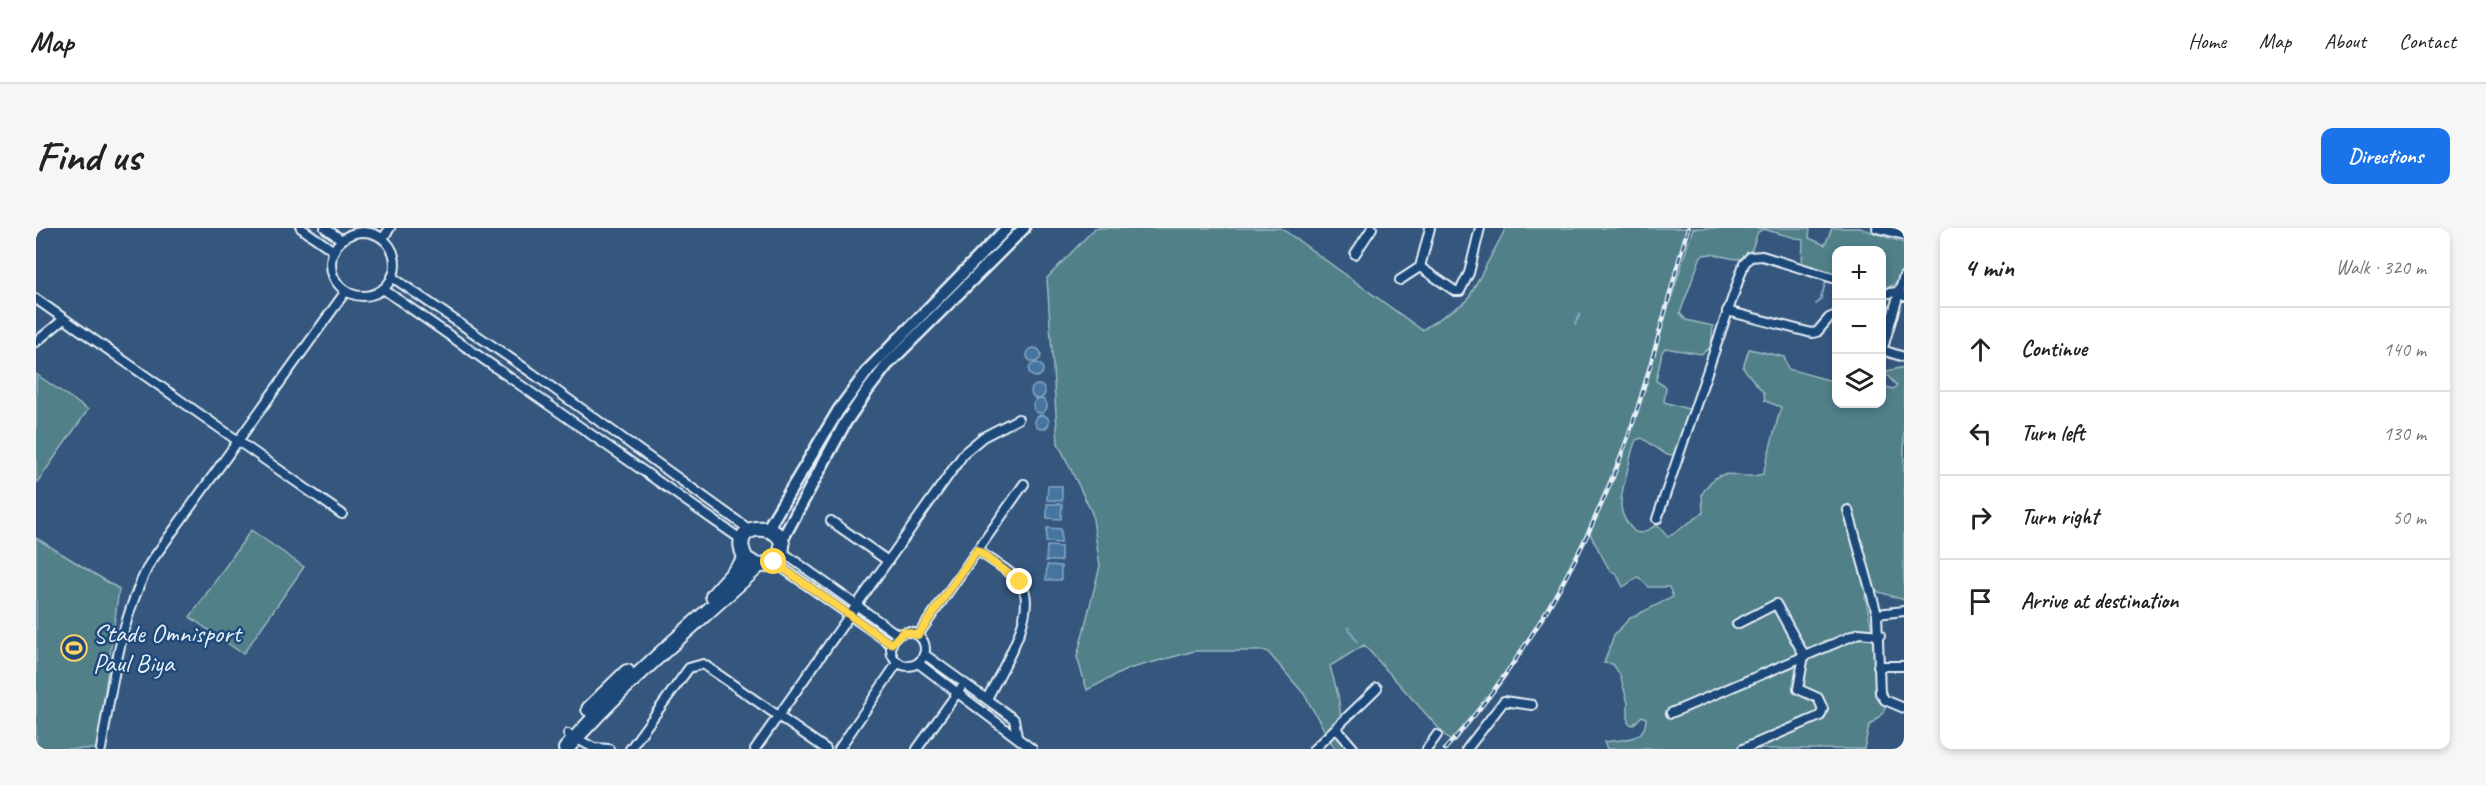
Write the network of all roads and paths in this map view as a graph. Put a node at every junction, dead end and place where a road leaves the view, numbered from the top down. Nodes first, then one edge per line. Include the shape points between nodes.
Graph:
1 (301, 228) edge
2 (325, 228) edge
3 (390, 228) edge
4 (1007, 228) edge
5 (1024, 228) edge
6 (1372, 228) edge
7 (1430, 228) edge
8 (1480, 228) edge
9 (1877, 228) edge
10 (1904, 235) edge
11 (383, 238) junction
12 (342, 240) junction
13 (334, 251) junction
14 (1355, 255) dead end
15 (1420, 267) junction
16 (1904, 276) edge
17 (392, 277) junction
18 (1832, 278) edge
19 (1400, 280) dead end
20 (383, 290) junction
21 (346, 291) junction
22 (1901, 294) edge
23 (36, 299) edge
24 (1727, 311) junction
25 (1832, 317) edge
26 (64, 319) junction
27 (1886, 339) edge
28 (36, 342) edge
29 (1886, 352) edge
30 (1904, 357) edge
31 (1018, 420) dead end
32 (239, 439) junction
33 (1024, 484) dead end
34 (1848, 510) dead end
35 (342, 514) dead end
36 (1657, 519) dead end
37 (831, 521) dead end
38 (768, 528) junction
39 (746, 535) junction
40 (977, 550) junction
41 (778, 552) junction
42 (888, 561) junction
43 (752, 563) junction
44 (858, 606) junction
45 (1904, 611) edge
46 (1877, 614) junction
47 (851, 616) junction
48 (1737, 624) dead end
49 (898, 635) junction
50 (918, 635) junction
51 (1880, 635) junction
52 (891, 644) junction
53 (924, 654) junction
54 (1804, 655) junction
55 (898, 662) junction
56 (918, 663) junction
57 (1878, 666) junction
58 (1904, 666) edge
59 (964, 683) junction
60 (1377, 688) dead end
61 (958, 692) junction
62 (987, 699) junction
63 (1532, 705) dead end
64 (1904, 708) edge
65 (1671, 713) dead end
66 (778, 716) junction
67 (1336, 728) junction
68 (1437, 735) dead end
69 (572, 736) junction
70 (1017, 737) junction
71 (100, 749) edge
72 (556, 749) edge
73 (566, 749) edge
74 (594, 749) edge
75 (609, 749) edge
76 (630, 749) edge
77 (755, 749) edge
78 (826, 749) edge
79 (839, 749) edge
80 (917, 749) edge
81 (1032, 749) edge
82 (1314, 749) edge
83 (1354, 749) edge
84 (1427, 749) edge
85 (1467, 749) edge
86 (1743, 749) edge

1 - 13 street
2 - 12 street
3 - 11 street
4 - 38 street via 869,369 838,411
5 - 41 street via 887,365 867,391 840,433
6 - 14 street
7 - 15 street
8 - 15 street via 1469,273 1460,291
9 - 10 street
11 - 12 street via 358,232
11 - 17 street via 395,260
12 - 13 street
13 - 21 street via 334,278
15 - 19 street
16 - 22 street
17 - 20 street
17 - 39 street via 532,373
18 - 24 street via 1755,255 1744,264
20 - 21 street via 365,296
20 - 39 street
21 - 32 street
22 - 27 street
23 - 26 street
24 - 25 street via 1812,333
24 - 36 street
26 - 28 street
26 - 32 street
29 - 30 street
31 - 42 street via 983,437 965,452
32 - 35 street
32 - 71 street via 150,563 136,590
33 - 40 street
34 - 46 street
37 - 42 street
38 - 39 highway
38 - 41 highway via 773,531
39 - 43 highway via 741,546
40 - 50 street
40 - 62 street via 1020,582 1026,592 1019,634
41 - 43 highway
41 - 44 street
41 - 47 street
42 - 44 street
43 - 69 highway
44 - 47 street
44 - 49 street
45 - 46 street
46 - 51 street
47 - 52 street
47 - 66 street
48 - 54 street via 1776,604
49 - 50 street
49 - 52 street
50 - 53 street via 924,643
51 - 54 street via 1859,633
51 - 57 street
52 - 55 street
53 - 56 street
53 - 59 street
54 - 65 street
54 - 86 street via 1798,689 1818,698 1823,713
55 - 56 street via 908,666
55 - 79 street
56 - 61 street
57 - 58 street
57 - 64 street via 1881,696
59 - 61 street
59 - 62 street
60 - 67 street
61 - 70 street
61 - 80 street
62 - 70 street via 1014,719
63 - 85 street via 1503,702
66 - 76 street via 708,666 696,664 689,668
66 - 77 street
66 - 78 street
67 - 82 street
67 - 83 street
68 - 84 street
69 - 72 highway
69 - 73 highway
69 - 74 street
70 - 81 street
74 - 75 street

